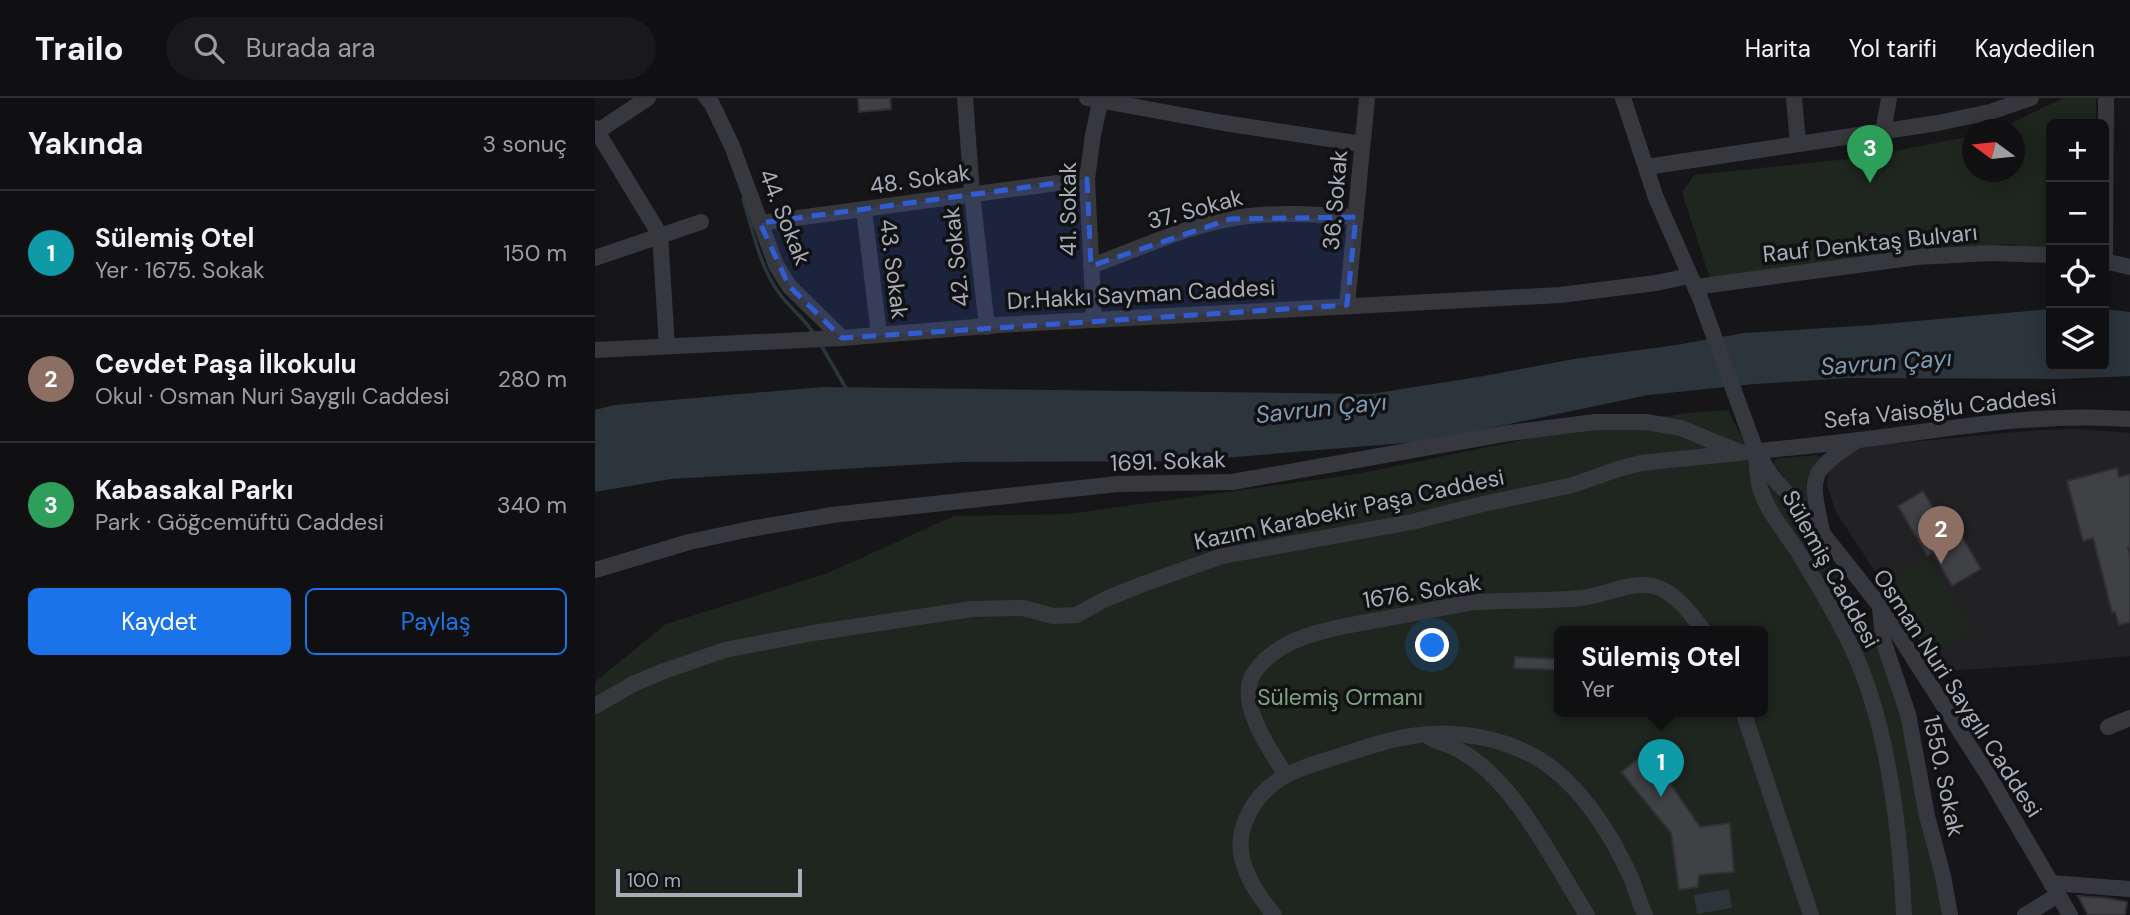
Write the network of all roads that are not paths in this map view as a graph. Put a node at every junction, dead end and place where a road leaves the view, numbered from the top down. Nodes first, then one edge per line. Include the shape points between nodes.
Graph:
1 (648, 98) edge
2 (709, 98) edge
3 (965, 98) edge
4 (1367, 98) edge
5 (1623, 98) edge
6 (1794, 98) edge
7 (1889, 98) edge
8 (2031, 98) edge
9 (2106, 98) edge
10 (1096, 99) edge
11 (1990, 105) edge
12 (596, 131) edge
13 (1883, 132) junction
14 (1362, 144) junction
15 (1798, 144) junction
16 (1646, 167) junction
17 (1087, 179) junction
18 (972, 194) junction
19 (864, 209) junction
20 (1356, 217) junction
21 (701, 222) dead end
22 (760, 223) junction
23 (660, 235) junction
24 (2104, 245) edge
25 (2046, 255) edge
26 (595, 258) edge
27 (2109, 262) edge
28 (1091, 266) junction
29 (2130, 267) edge
30 (1695, 287) junction
31 (1347, 305) junction
32 (1094, 320) junction
33 (987, 327) junction
34 (879, 335) junction
35 (842, 338) junction
36 (667, 346) junction
37 (595, 350) edge
38 (2130, 419) edge
39 (1857, 440) junction
40 (1749, 446) junction
41 (1823, 534) junction
42 (595, 570) edge
43 (1880, 606) junction
44 (1700, 626) edge
45 (595, 706) edge
46 (1745, 717) edge
47 (2130, 718) edge
48 (2108, 727) dead end
49 (1421, 735) junction
50 (1286, 775) junction
51 (2055, 889) junction
52 (2130, 889) edge
53 (1274, 915) edge
54 (1587, 915) edge
55 (1645, 915) edge
56 (1811, 915) edge
57 (1904, 915) edge
58 (1951, 915) edge
59 (2025, 915) edge
60 (2070, 915) edge

1 - 12 street
2 - 22 street, 44. Sokak
3 - 18 street, 42. Sokak
4 - 14 street, 36. Sokak
5 - 16 street
6 - 15 street
7 - 13 street
8 - 11 street
9 - 24 street
10 - 14 street
10 - 17 street, 41. Sokak
11 - 13 street
12 - 23 street
13 - 15 street
14 - 20 street, 36. Sokak
15 - 16 street
16 - 30 street
17 - 18 street, 48. Sokak
17 - 28 street, 41. Sokak
18 - 19 street, 48. Sokak
18 - 33 street, 42. Sokak
19 - 22 street, 48. Sokak
19 - 34 street, 43. Sokak
20 - 28 street, 37. Sokak via 1271,214 1230,219
20 - 31 street, 36. Sokak
21 - 23 street
22 - 35 street, 44. Sokak via 789,286
23 - 26 street
23 - 36 street
25 - 30 street, Rauf Denktaş Bulvarı via 1917,257
27 - 29 street
28 - 32 street, 41. Sokak
30 - 31 street, Dr.Hakkı Sayman Caddesi via 1656,283 1560,295
30 - 40 street
31 - 32 street, Dr.Hakkı Sayman Caddesi
32 - 33 street, Dr.Hakkı Sayman Caddesi
33 - 34 street, Dr.Hakkı Sayman Caddesi
34 - 35 street, Dr.Hakkı Sayman Caddesi
35 - 36 street, Dr.Hakkı Sayman Caddesi
36 - 37 street, Dr.Hakkı Sayman Caddesi
38 - 39 street, Sefa Vaisoğlu Caddesi via 2030,419
39 - 40 street, Sefa Vaisoğlu Caddesi
39 - 41 street via 1821,467 1815,477
40 - 41 street, Osman Nuri Saygılı Caddesi
40 - 42 street, 1691. Sokak via 1646,422 1595,422 1232,482 1118,484 832,515 689,542
40 - 45 street, Kazım Karabekir Paşa Caddesi via 1641,463 1573,485 1412,522 1222,556 1143,584 1076,615 1053,616 1023,608 972,609 725,650 633,684
40 - 57 street, Sülemiş Caddesi via 1768,507 1841,626 1868,688 1894,795
41 - 43 street, Osman Nuri Saygılı Caddesi
43 - 51 street, Osman Nuri Saygılı Caddesi
43 - 58 street, 1550. Sokak via 1884,640 1909,714
44 - 50 street, 1676. Sokak via 1668,593 1636,585 1577,599 1469,603 1304,637 1263,663 1253,674 1249,691 1258,728
46 - 56 street
47 - 48 street
49 - 50 street via 1371,745
49 - 54 street via 1464,752 1504,787
49 - 55 street via 1497,741 1548,765 1583,799 1606,832
50 - 53 street via 1265,790 1251,809 1241,845 1249,879
51 - 52 street
51 - 59 street
51 - 60 street, Osman Nuri Saygılı Caddesi

